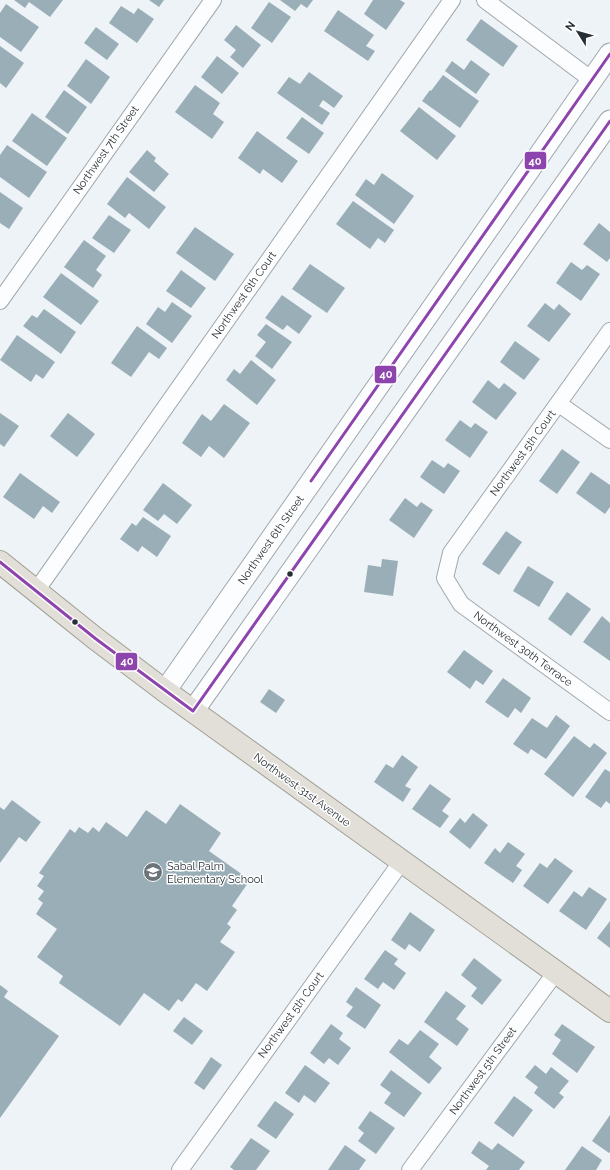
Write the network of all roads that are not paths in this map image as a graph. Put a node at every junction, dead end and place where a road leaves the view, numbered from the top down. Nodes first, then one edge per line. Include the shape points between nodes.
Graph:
1 (213, 0) edge
2 (452, 0) edge
3 (486, 0) edge
4 (610, 54) edge
5 (592, 80) junction
6 (610, 121) edge
7 (0, 301) edge
8 (610, 331) edge
9 (559, 404) junction
10 (610, 440) edge
11 (0, 562) edge
12 (445, 578) joint
13 (36, 591) junction
14 (165, 691) junction
15 (193, 711) junction
16 (610, 712) edge
17 (402, 861) junction
18 (556, 972) junction
19 (610, 1011) edge
20 (180, 1170) edge
21 (410, 1170) edge

1 - 7 street, Northwest 7th Street
2 - 13 street, Northwest 6th Court
3 - 5 street
4 - 5 street, Northwest 6th Street
5 - 14 street, Northwest 6th Street
6 - 15 street
8 - 9 street, Northwest 5th Court
9 - 10 street
9 - 12 street, Northwest 5th Court via 451,553
11 - 13 main road, Northwest 31st Avenue
12 - 16 street, Northwest 30th Terrace via 460,604
13 - 14 main road, Northwest 31st Avenue
14 - 15 main road, Northwest 31st Avenue
15 - 17 main road, Northwest 31st Avenue
17 - 18 main road, Northwest 31st Avenue
17 - 20 street, Northwest 5th Court
18 - 19 main road, Northwest 31st Avenue
18 - 21 street, Northwest 5th Street

